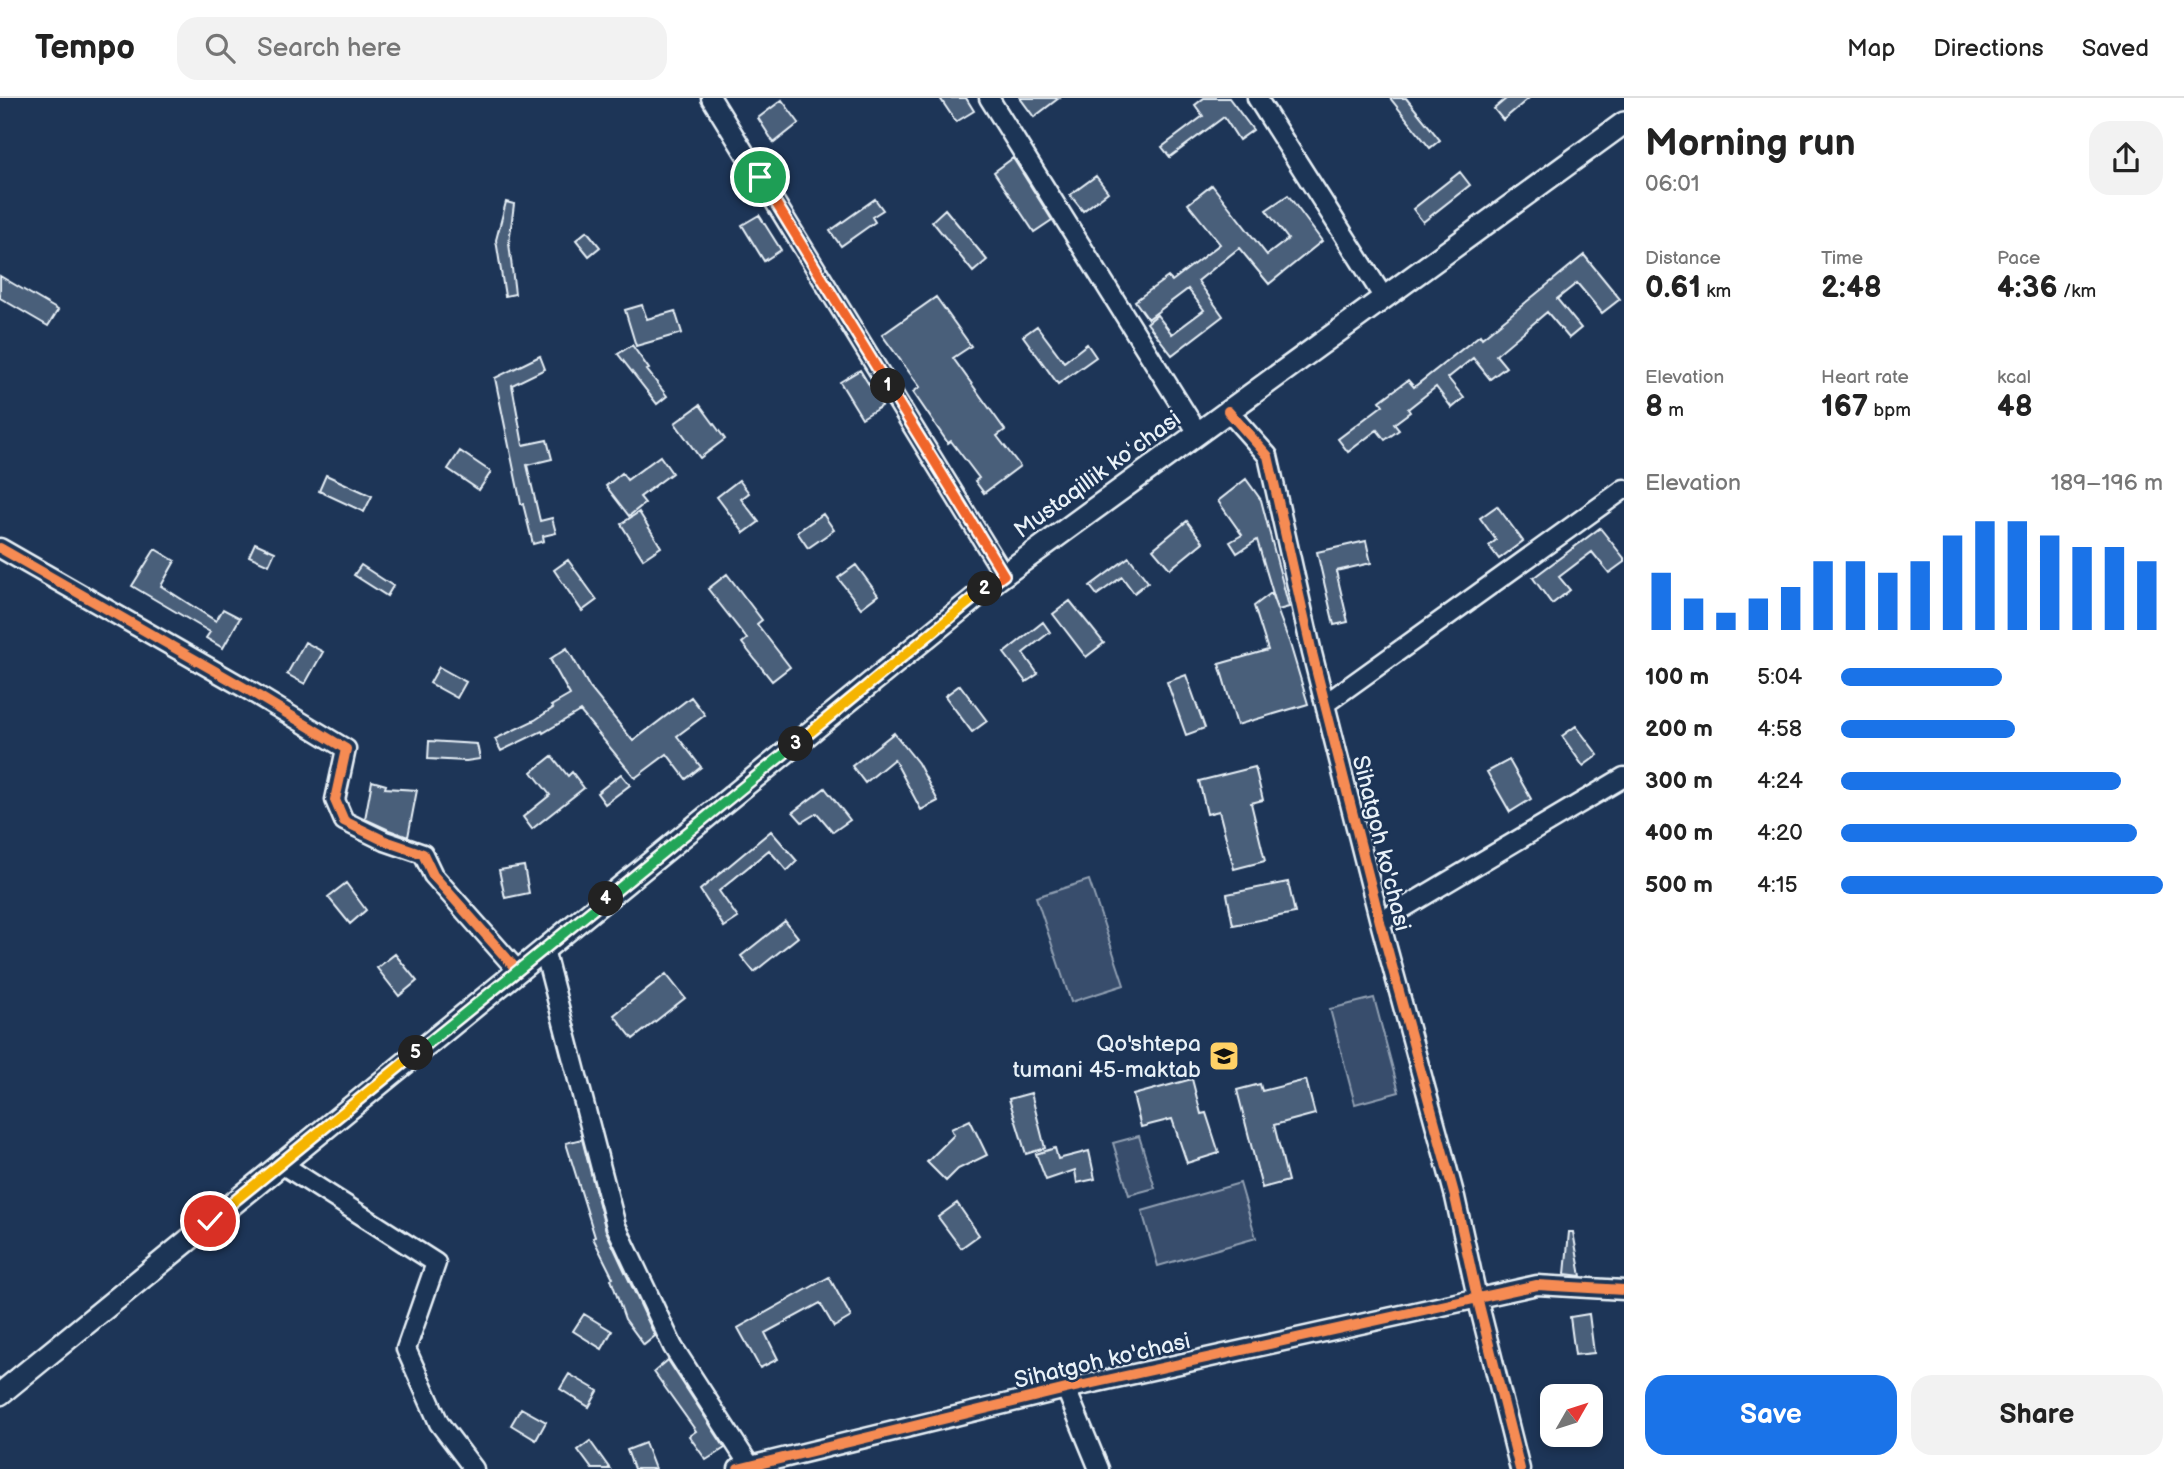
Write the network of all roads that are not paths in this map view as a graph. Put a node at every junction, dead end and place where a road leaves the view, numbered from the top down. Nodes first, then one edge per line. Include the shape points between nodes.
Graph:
1 (711, 98) edge
2 (989, 98) edge
3 (1257, 98) edge
4 (1624, 122) edge
5 (1384, 298) junction
6 (1228, 411) junction
7 (1198, 433) junction
8 (1624, 489) edge
9 (0, 548) edge
10 (1004, 575) junction
11 (1325, 704) junction
12 (1624, 777) edge
13 (1380, 922) junction
14 (544, 949) junction
15 (517, 970) junction
16 (280, 1163) junction
17 (1624, 1290) edge
18 (1477, 1297) junction
19 (1066, 1389) junction
20 (0, 1394) edge
21 (744, 1467) edge
22 (474, 1469) edge
23 (1099, 1469) edge
24 (1520, 1469) edge

1 - 10 street
2 - 7 street
3 - 5 street
4 - 5 main road, Mustaqillik koʻchasi
5 - 6 main road, Mustaqillik koʻchasi
6 - 7 main road, Mustaqillik koʻchasi
6 - 11 street, Sihatgoh ko'chasi via 1268,456
7 - 10 main road, Mustaqillik koʻchasi
8 - 11 street
9 - 15 street via 346,749 335,800 344,821 423,854 433,875
10 - 14 main road, Mustaqillik koʻchasi
11 - 13 street, Sihatgoh ko'chasi
12 - 13 street
13 - 18 street, Sihatgoh ko'chasi via 1455,1197
14 - 15 main road, Mustaqillik koʻchasi
14 - 21 street via 616,1226 673,1347
15 - 16 main road, Mustaqillik koʻchasi
16 - 20 main road, Mustaqillik koʻchasi
16 - 22 street via 436,1263 406,1349 439,1423
17 - 18 street, Sihatgoh ko'chasi via 1537,1285
18 - 19 street, Sihatgoh ko'chasi
18 - 24 street, Sihatgoh ko'chasi
19 - 21 street, Sihatgoh ko'chasi
19 - 23 street

